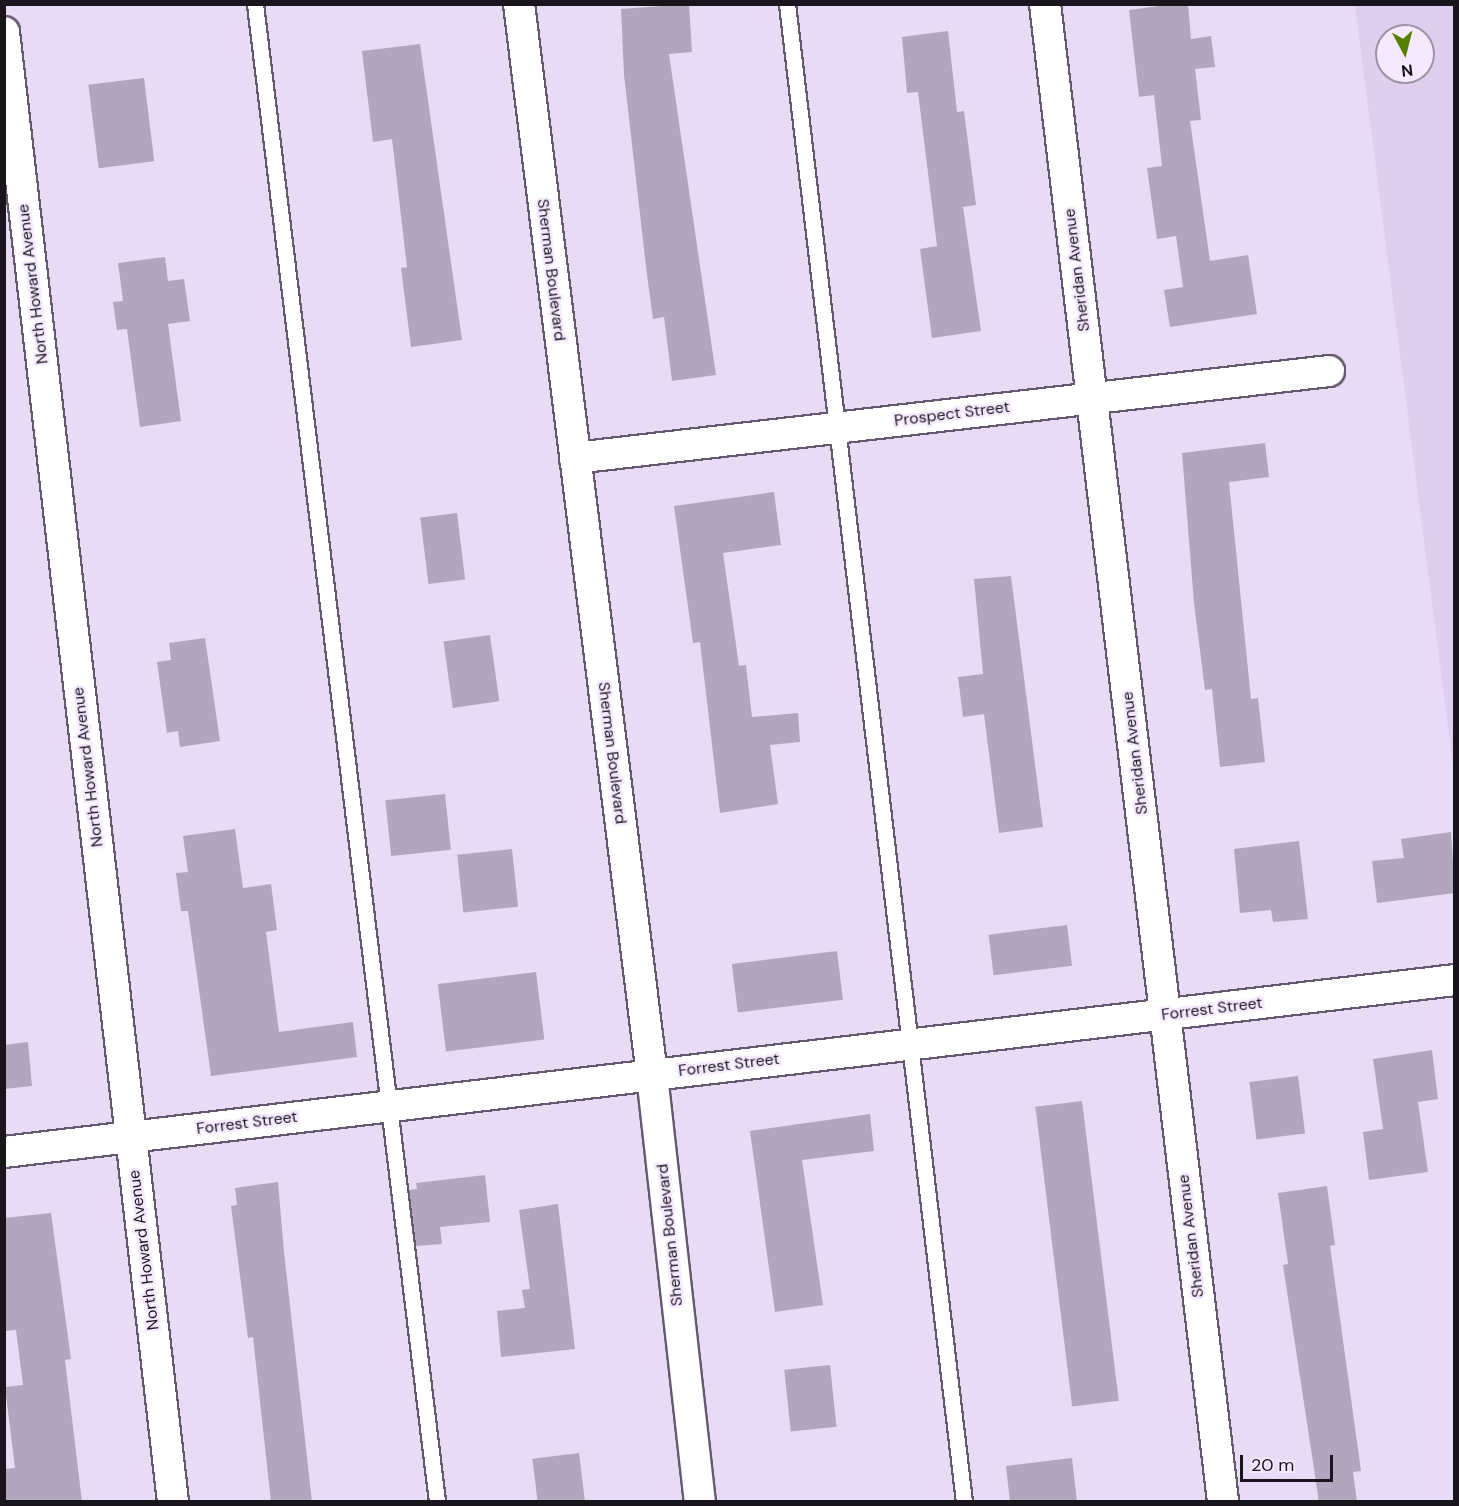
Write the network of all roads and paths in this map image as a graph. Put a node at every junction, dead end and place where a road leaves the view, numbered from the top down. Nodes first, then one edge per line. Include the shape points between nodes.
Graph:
1 (255, 4) edge
2 (519, 4) edge
3 (787, 4) edge
4 (1045, 4) edge
5 (4, 32) edge
6 (1329, 371) dead end
7 (1093, 398) junction
8 (836, 428) junction
9 (575, 458) junction
10 (1455, 980) edge
11 (1165, 1014) junction
12 (910, 1044) junction
13 (652, 1075) junction
14 (389, 1106) junction
15 (131, 1137) junction
16 (4, 1152) edge
17 (173, 1502) edge
18 (437, 1502) edge
19 (700, 1502) edge
20 (964, 1502) edge
21 (1223, 1502) edge

1 - 14 lane
2 - 9 street, Sherman Boulevard
3 - 8 lane
4 - 7 street, Sheridan Avenue
5 - 15 street, North Howard Avenue
6 - 7 street, Prospect Street
7 - 8 street, Prospect Street
7 - 11 street, Sheridan Avenue
8 - 9 street, Prospect Street
8 - 12 lane
9 - 13 street, Sherman Boulevard
10 - 11 street, Forrest Street
11 - 12 street, Forrest Street
11 - 21 street, Sheridan Avenue
12 - 13 street, Forrest Street
12 - 20 lane
13 - 14 street, Forrest Street
13 - 19 street, Sherman Boulevard
14 - 15 street, Forrest Street
14 - 18 lane
15 - 16 street, Forrest Street
15 - 17 street, North Howard Avenue

